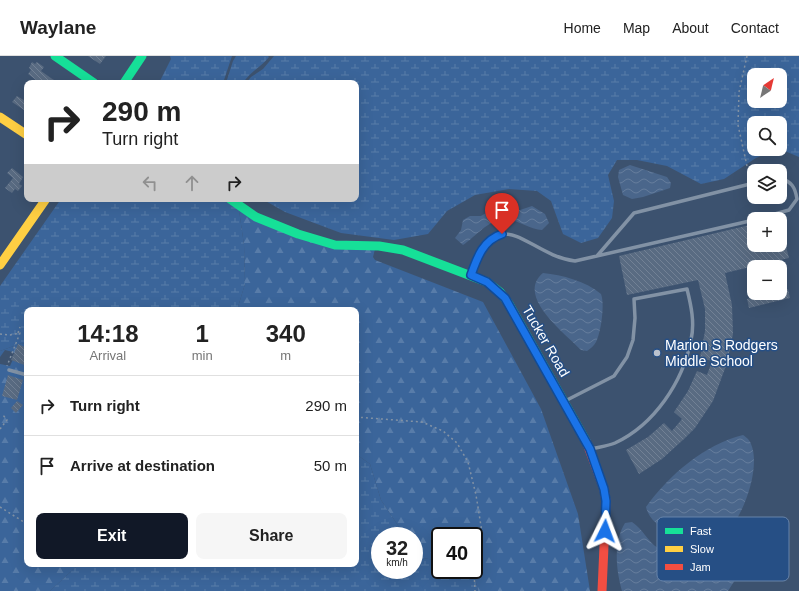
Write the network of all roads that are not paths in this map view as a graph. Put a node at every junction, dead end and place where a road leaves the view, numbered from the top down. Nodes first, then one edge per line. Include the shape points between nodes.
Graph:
1 (55, 56) edge
2 (142, 56) edge
3 (90, 80) edge
4 (126, 80) edge
5 (0, 117) edge
6 (24, 133) edge
7 (787, 180) edge
8 (747, 185) edge
9 (44, 202) edge
10 (234, 202) edge
11 (782, 212) edge
12 (747, 221) edge
13 (596, 257) junction
14 (0, 265) edge
15 (471, 275) junction
16 (7, 370) road end
17 (24, 374) edge
18 (564, 401) junction
19 (590, 449) junction
20 (602, 591) edge

1 - 3 street
2 - 4 street
5 - 6 street
7 - 11 lane via 795,189 797,199 790,210
8 - 13 lane via 634,213
9 - 14 street
10 - 15 street, Tucker Road via 256,217 298,234 335,245 379,246 403,250
12 - 13 lane
13 - 15 lane via 582,261 566,260 519,236 502,234 494,237 483,247
15 - 18 street, Tucker Road via 487,282 505,298
16 - 17 lane
18 - 19 street, Tucker Road
18 - 19 lane via 614,376 627,357 633,340 634,300 687,288 692,308 692,339 684,368 667,398 643,425 614,443
19 - 20 street, Tucker Road via 606,501

